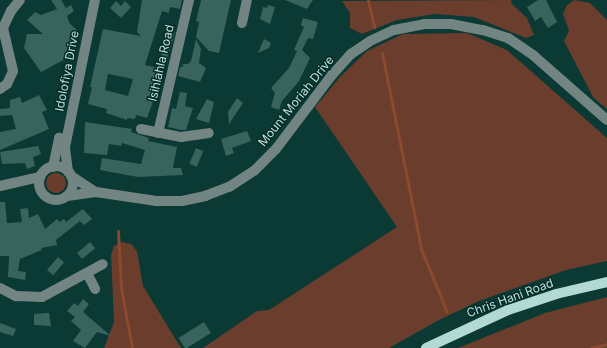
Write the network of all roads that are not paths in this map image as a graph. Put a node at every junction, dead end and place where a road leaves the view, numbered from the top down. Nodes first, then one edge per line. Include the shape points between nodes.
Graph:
1 (20, 0) edge
2 (95, 0) edge
3 (189, 0) edge
4 (247, 0) edge
5 (242, 23) dead end
6 (0, 89) edge
7 (607, 120) edge
8 (141, 129) dead end
9 (158, 132) junction
10 (209, 133) dead end
11 (65, 147) junction
12 (53, 166) junction
13 (69, 174) junction
14 (40, 182) junction
15 (0, 186) edge
16 (96, 192) junction
17 (67, 196) junction
18 (103, 264) dead end
19 (87, 273) junction
20 (607, 282) edge
21 (0, 288) edge
22 (95, 289) dead end
23 (426, 348) edge

1 - 6 street via 3,28 13,71 7,84
2 - 11 street, Idolofiya Drive
3 - 9 street, Isihlahla Road
4 - 5 street
7 - 16 street, Mount Moriah Drive via 533,55 508,38 451,24 424,24 394,30 370,41 351,54 332,74 276,149 254,171 229,187 206,196 182,201 156,202
8 - 9 street
9 - 10 street via 190,138
11 - 12 street via 60,138
11 - 13 street, Idolofiya Drive
12 - 13 street, Mount Moriah Drive
12 - 14 street via 44,171
13 - 16 street, Mount Moriah Drive
13 - 17 street via 72,186
14 - 15 street, Mount Moriah Drive
14 - 17 street, Mount Moriah Drive via 41,192 50,199 56,200
16 - 17 street, Mount Moriah Drive
18 - 19 street
19 - 21 street via 42,297 16,296
19 - 22 street
20 - 23 main road, Chris Hani Road via 556,294 508,310

